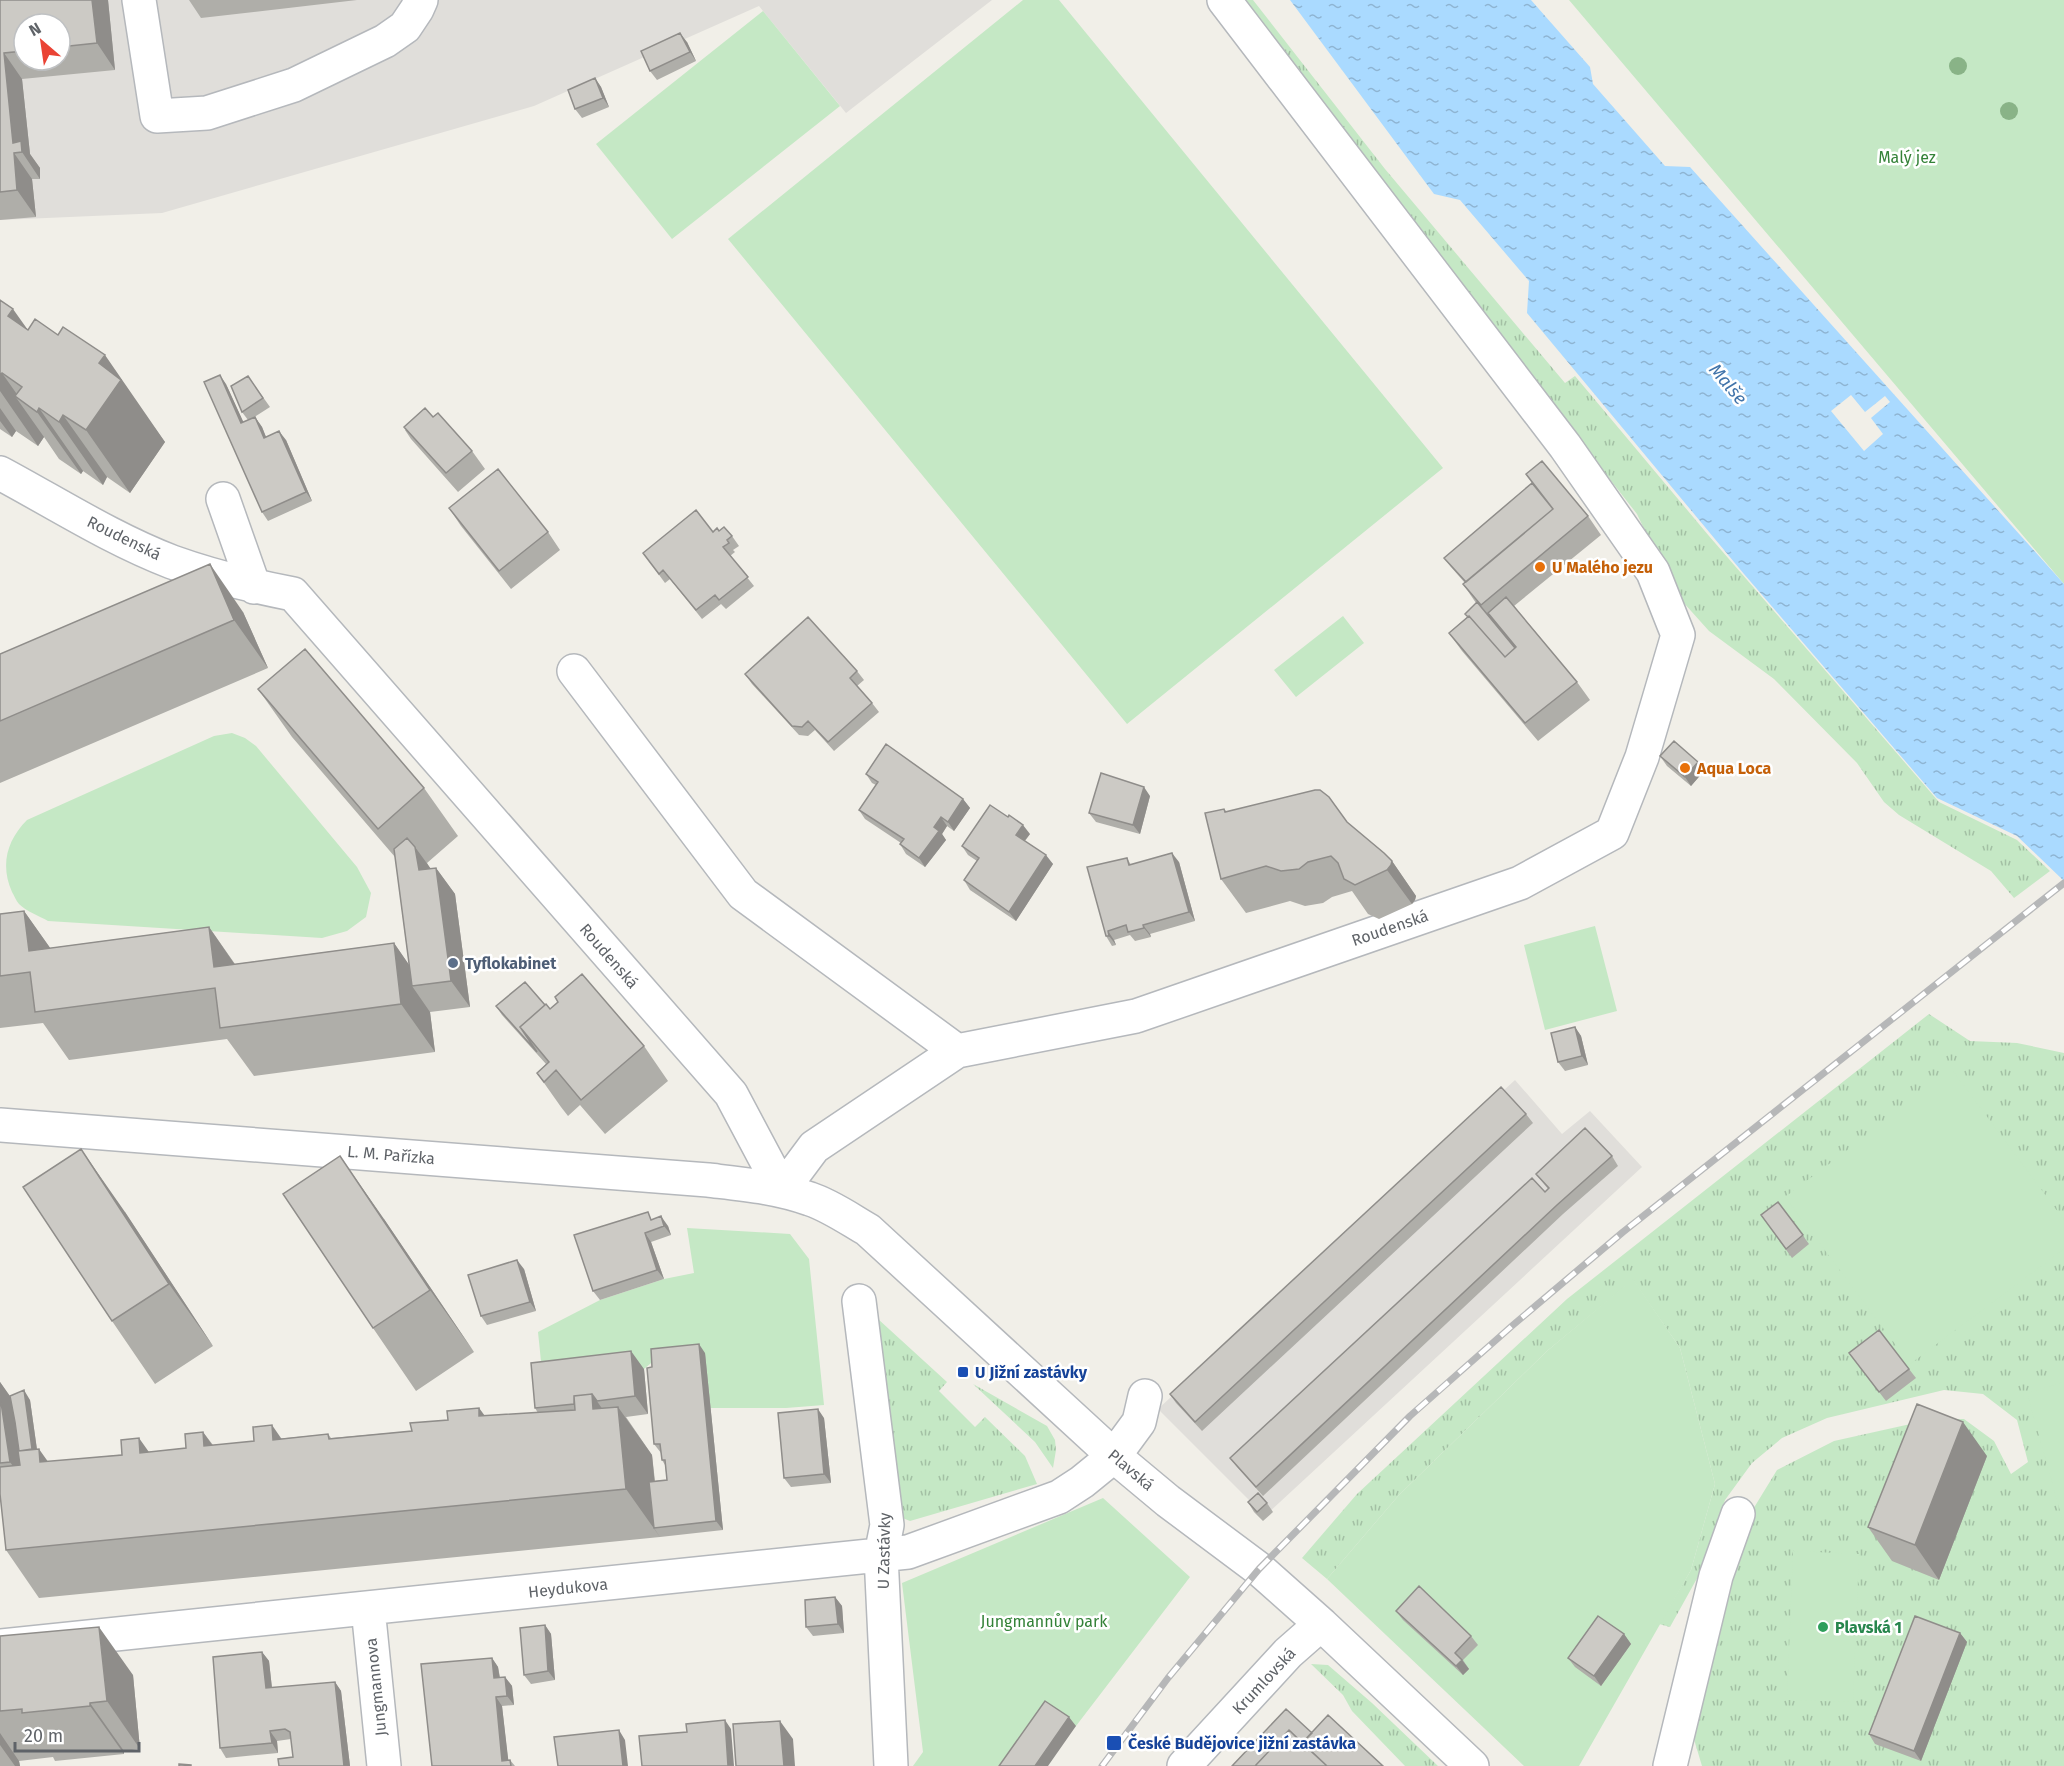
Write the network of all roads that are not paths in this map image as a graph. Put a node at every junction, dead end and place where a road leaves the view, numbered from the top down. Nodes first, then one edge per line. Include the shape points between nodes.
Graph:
1 (140, 0) edge
2 (421, 0) edge
3 (1224, 0) edge
4 (0, 473) edge
5 (223, 499) dead end
6 (254, 587) junction
7 (210, 605) edge
8 (574, 671) dead end
9 (957, 1051) junction
10 (0, 1125) edge
11 (782, 1190) junction
12 (860, 1301) dead end
13 (1145, 1396) dead end
14 (1114, 1456) junction
15 (1738, 1514) dead end
16 (881, 1555) junction
17 (369, 1608) junction
18 (1321, 1624) junction
19 (0, 1646) edge
20 (384, 1766) edge
21 (891, 1766) edge
22 (1184, 1766) edge
23 (1472, 1766) edge
24 (1670, 1766) edge

1 - 2 street via 157,117 207,112 294,86 386,41 405,27
3 - 9 street, Roudenská via 1565,446 1653,572 1678,635 1641,757 1612,833 1520,883 1136,1016
4 - 6 street, Roudenská via 124,540 172,561
5 - 6 street
6 - 7 street
6 - 11 street, Roudenská via 293,594 731,1094
8 - 9 street via 743,894
9 - 11 street, Roudenská via 814,1147
10 - 11 street, L. M. Pařízka via 708,1180
11 - 14 street, Plavská via 837,1211 868,1230
12 - 16 street, U Zastávky via 887,1525
13 - 14 street, Heydukova via 1139,1422
14 - 16 street, Heydukova via 1059,1497 909,1552
14 - 18 street, Plavská via 1259,1569
15 - 24 street via 1716,1576
16 - 17 street, Heydukova
16 - 21 street, U Zastávky
17 - 19 street, Heydukova
17 - 20 street, Jungmannova
18 - 22 street, Krumlovská via 1288,1653
18 - 23 street, Plavská

